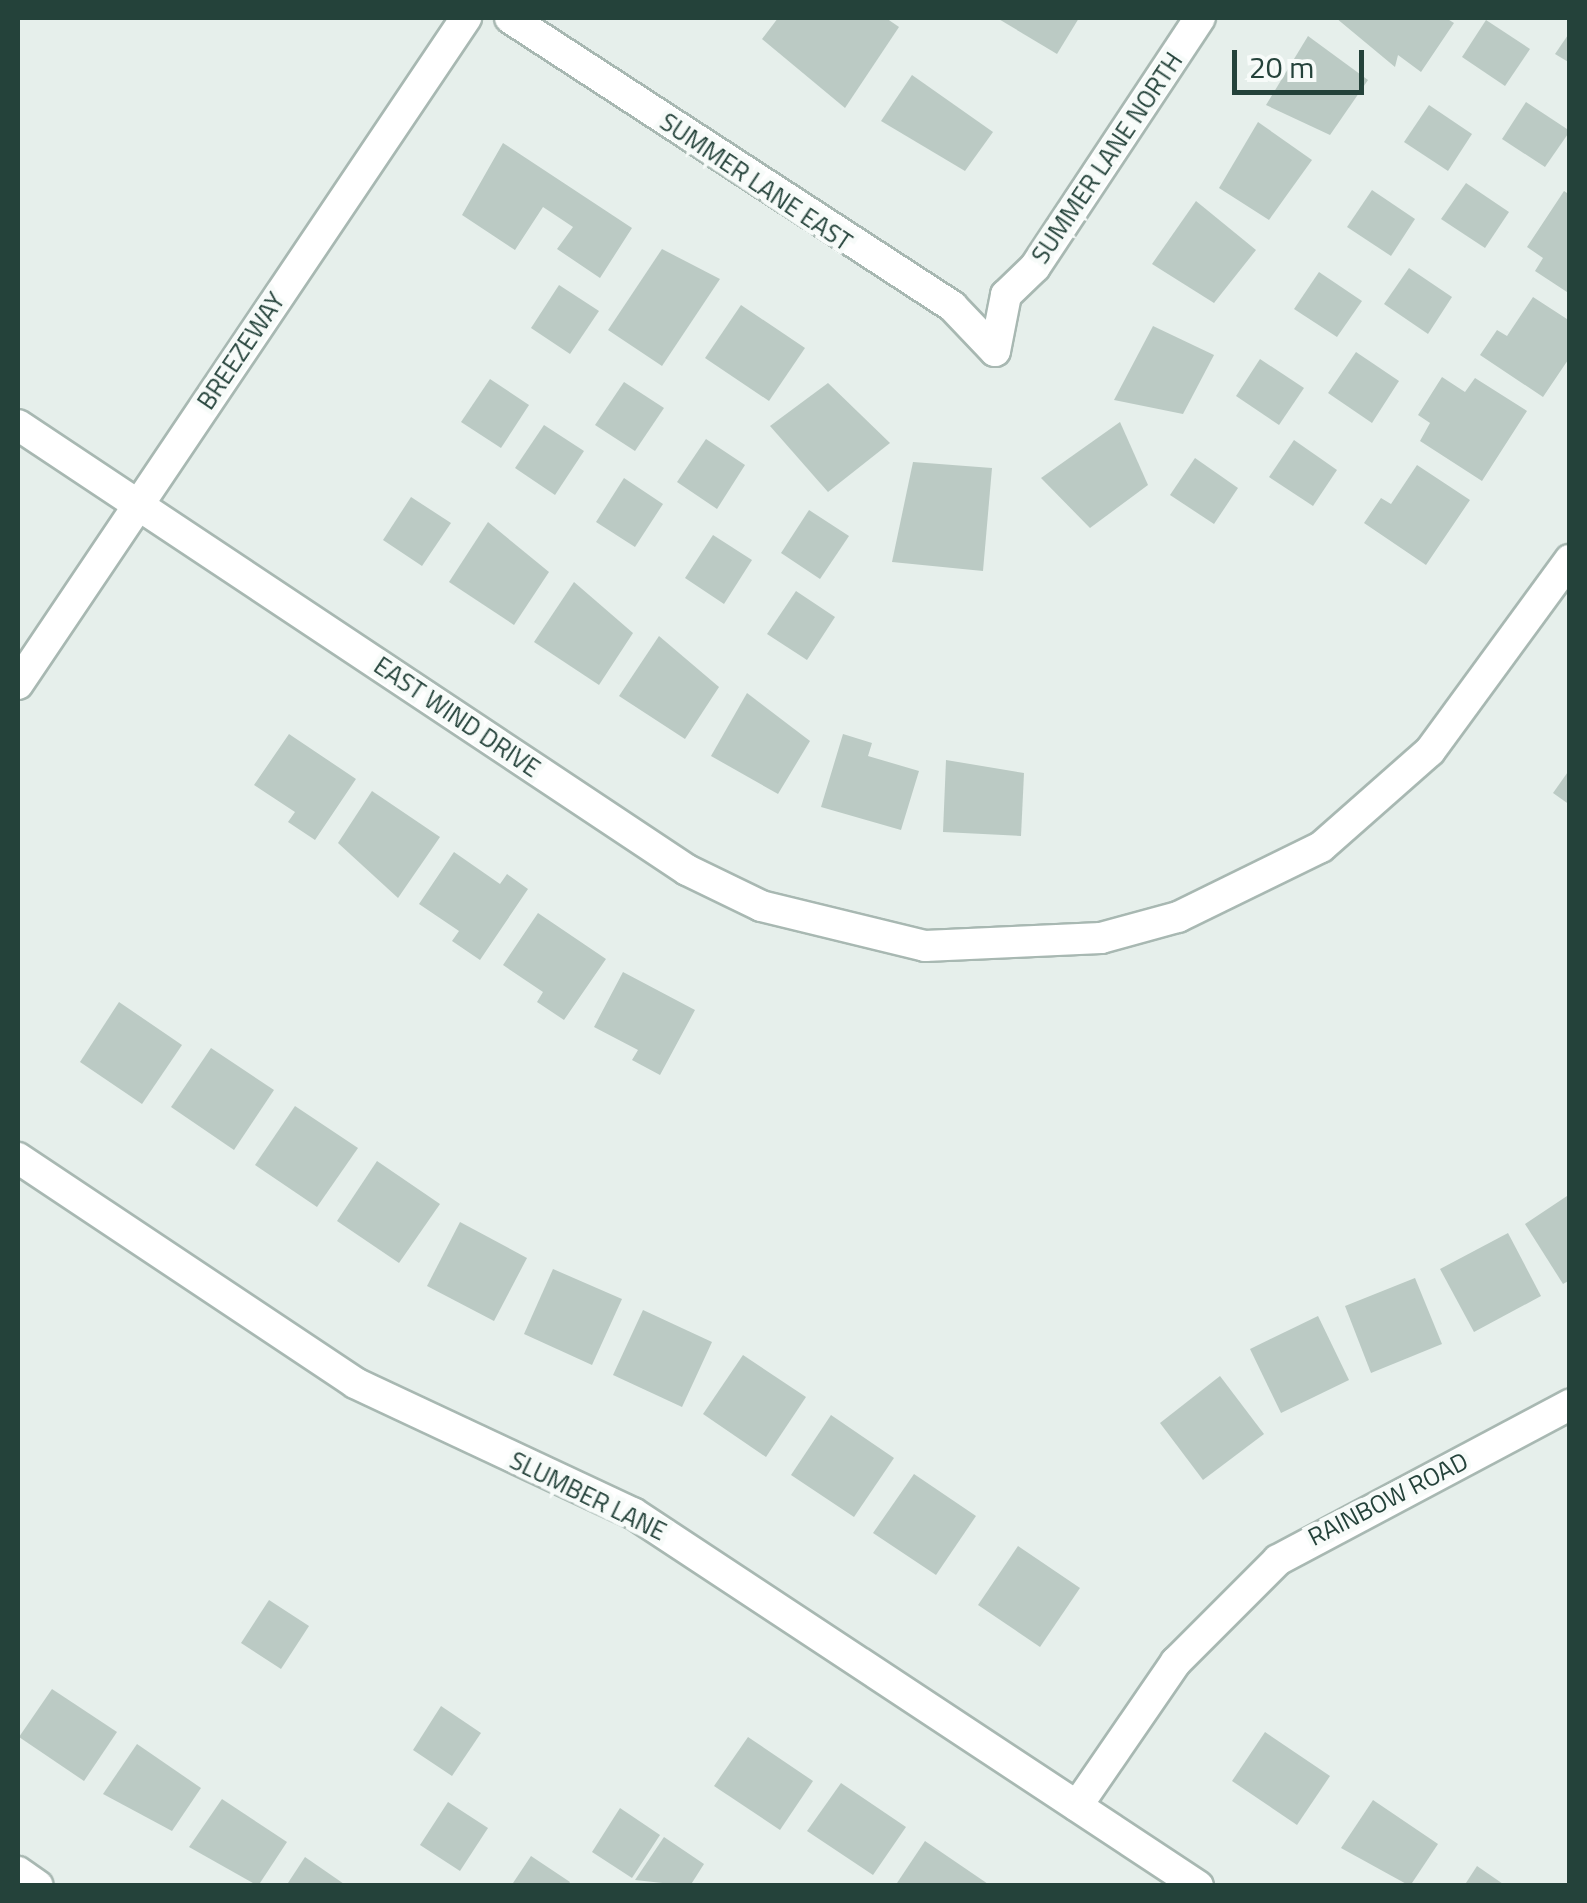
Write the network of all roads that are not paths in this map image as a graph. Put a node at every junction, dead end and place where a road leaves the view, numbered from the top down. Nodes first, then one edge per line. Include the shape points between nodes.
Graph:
1 (466, 18) edge
2 (510, 18) edge
3 (1200, 18) edge
4 (995, 351) joint
5 (18, 425) edge
6 (138, 504) junction
7 (1570, 560) edge
8 (18, 684) edge
9 (18, 1158) edge
10 (1570, 1406) edge
11 (1077, 1806) junction
12 (18, 1872) edge
13 (38, 1886) edge
14 (1198, 1886) edge

1 - 6 street, BREEZEWAY
2 - 4 street, SUMMER LANE EAST via 952,306
3 - 4 street, SUMMER LANE NORTH via 1035,267 1006,295
5 - 6 street, EAST WIND DRIVE
6 - 7 street, EAST WIND DRIVE via 686,870 761,906 925,946 1101,938 1178,917 1320,847 1430,752
6 - 8 street, BREEZEWAY
9 - 11 street, SLUMBER LANE via 355,1384 634,1513
10 - 11 street, RAINBOW ROAD via 1278,1560 1176,1662
11 - 14 street, SLUMBER LANE
12 - 13 street

